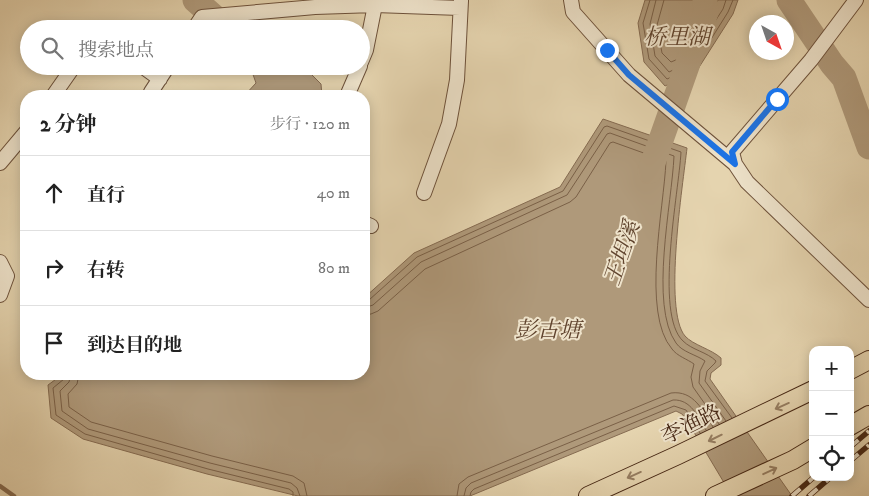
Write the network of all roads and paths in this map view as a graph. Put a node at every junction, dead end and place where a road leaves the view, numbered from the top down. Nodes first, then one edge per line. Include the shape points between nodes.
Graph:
1 (571, 0) edge
2 (856, 0) edge
3 (376, 2) edge
4 (314, 4) edge
5 (460, 4) edge
6 (213, 20) edge
7 (370, 31) edge
8 (68, 75) edge
9 (156, 75) edge
10 (162, 75) edge
11 (356, 75) edge
12 (160, 78) junction
13 (57, 90) edge
14 (152, 90) edge
15 (350, 90) edge
16 (20, 139) edge
17 (0, 163) edge
18 (735, 164) junction
19 (424, 193) dead end
20 (0, 262) edge
21 (0, 295) edge
22 (869, 300) edge
23 (869, 360) edge
24 (854, 368) edge
25 (811, 391) edge
26 (869, 415) edge
27 (854, 424) edge
28 (809, 450) edge
29 (588, 496) edge
30 (715, 496) edge

1 - 18 street via 573,12 629,75
2 - 18 street via 811,60 732,152
3 - 4 street
3 - 5 street
3 - 7 street
4 - 6 street
5 - 19 street via 457,80 449,124
8 - 13 street
9 - 12 street
10 - 12 street
11 - 15 street
12 - 14 street
16 - 17 street
18 - 22 street via 747,182
20 - 21 street via 7,276
23 - 24 main road
25 -> 29 main road, 李渔路
26 - 27 main road
30 -> 28 main road

